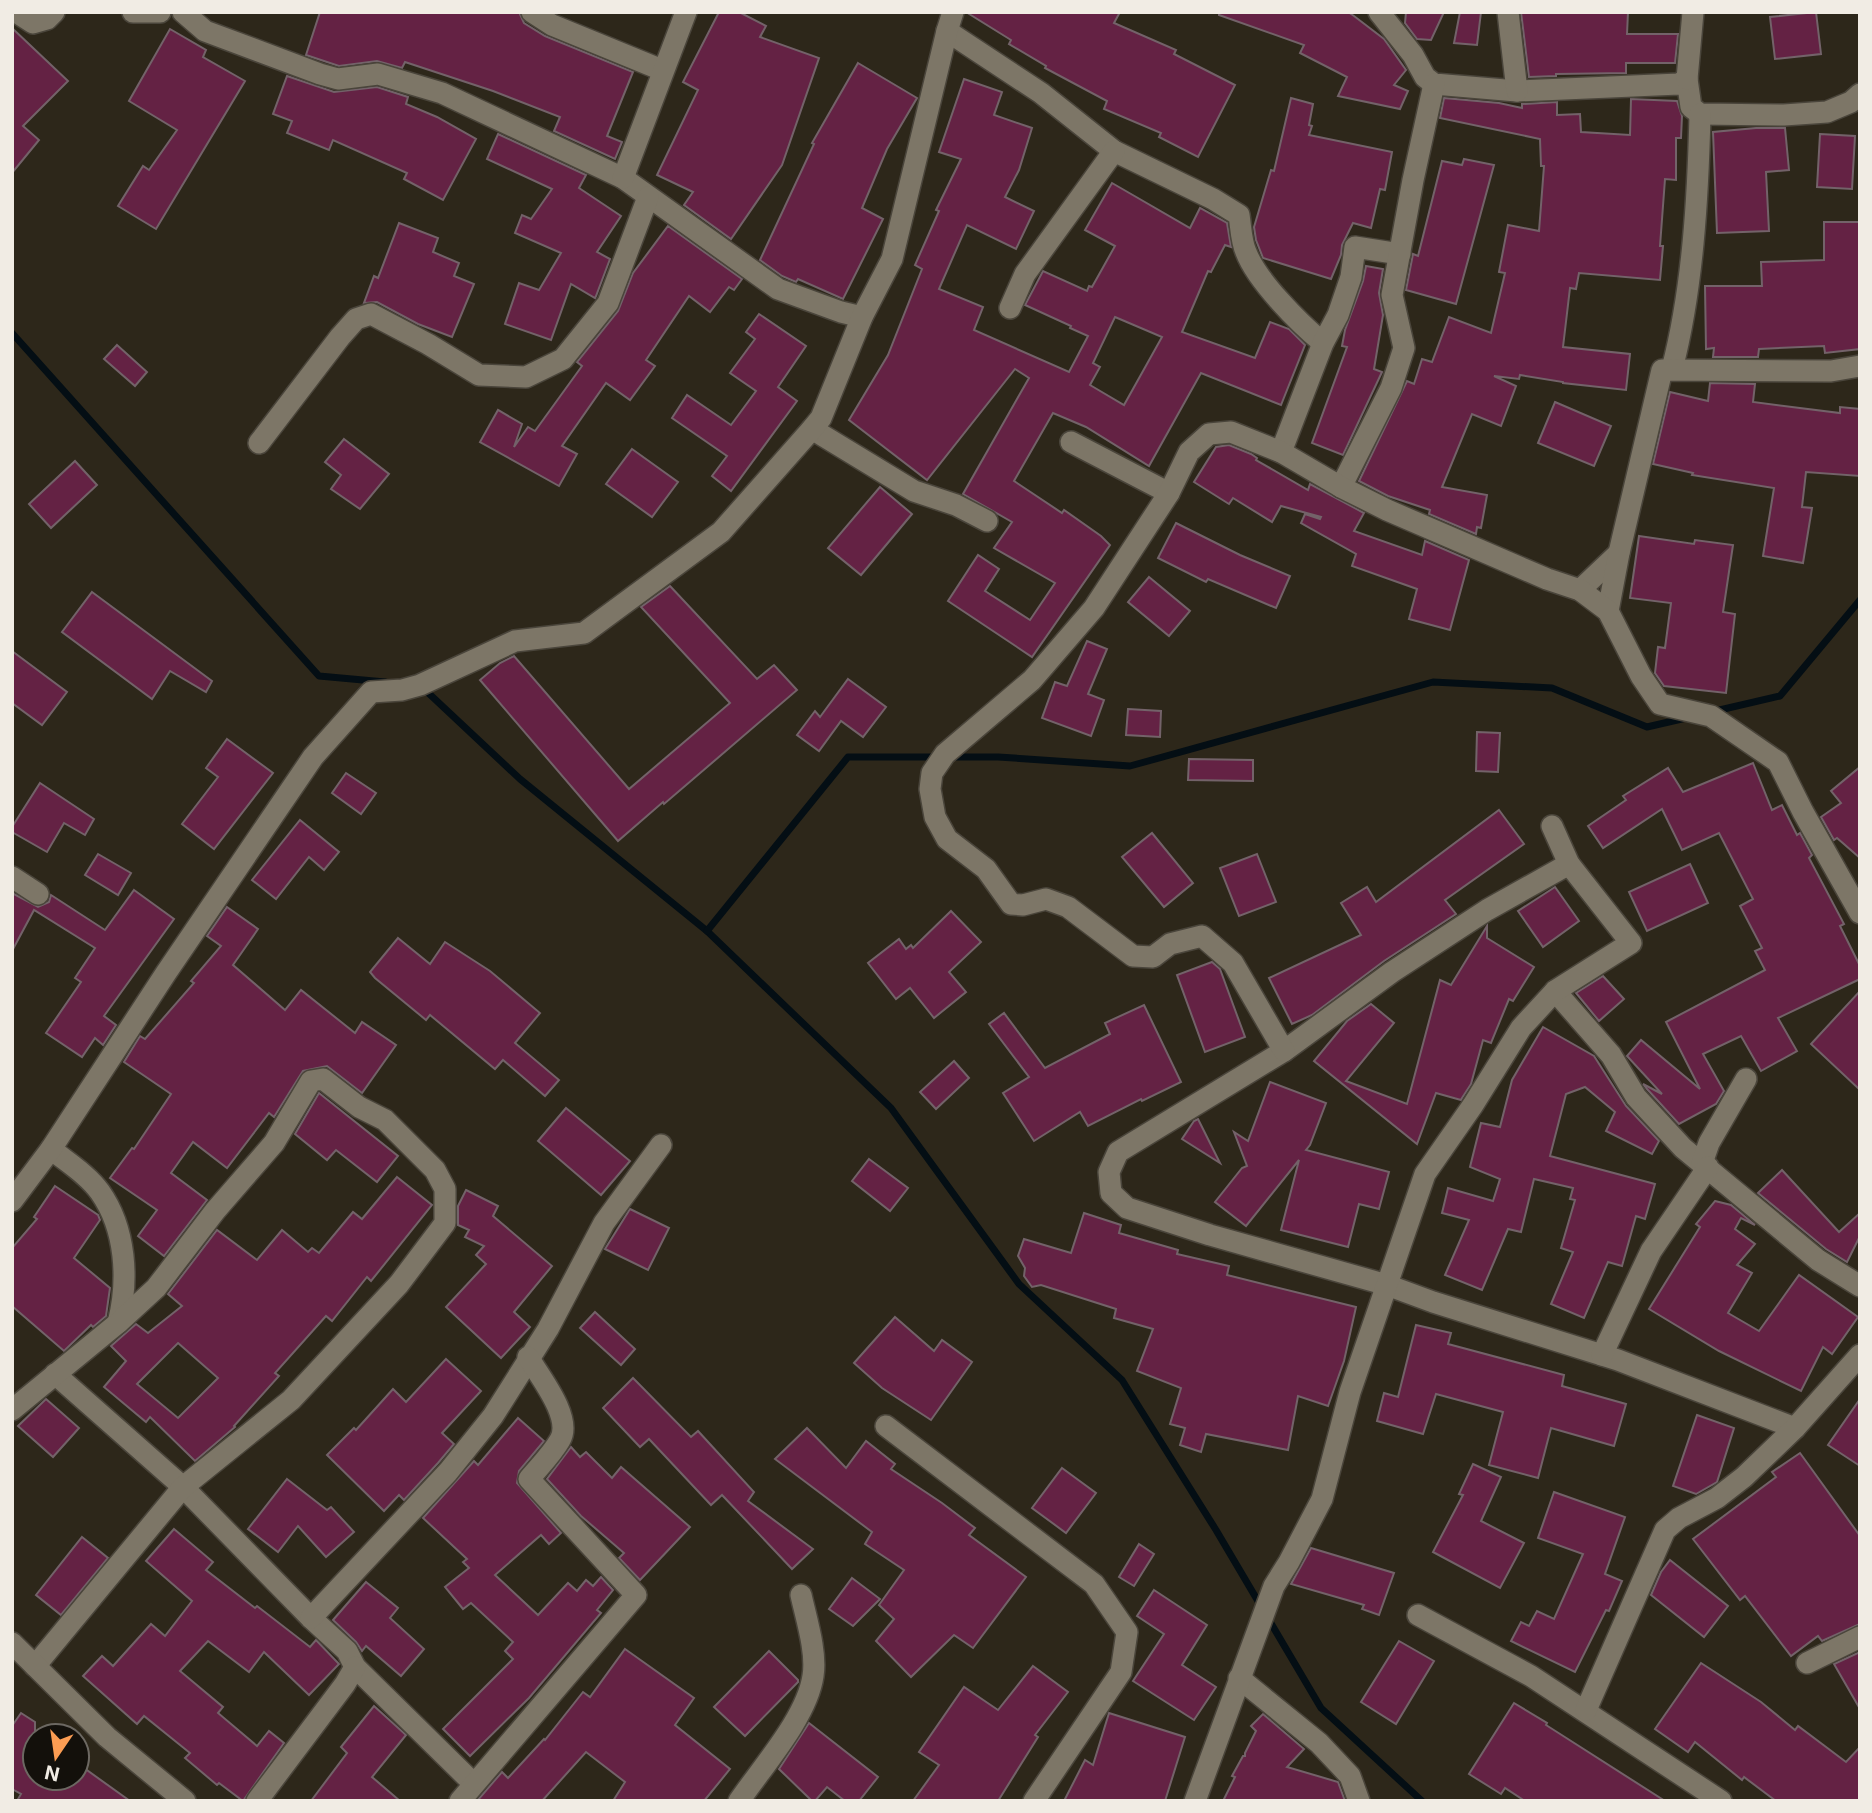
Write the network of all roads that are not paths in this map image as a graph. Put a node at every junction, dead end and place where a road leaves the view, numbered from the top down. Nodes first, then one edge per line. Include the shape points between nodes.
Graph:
1 (16, 12) edge
2 (54, 12) edge
3 (133, 12) edge
4 (160, 12) edge
5 (183, 12) edge
6 (532, 12) edge
7 (686, 12) edge
8 (1379, 12) edge
9 (1508, 12) edge
10 (1693, 12) edge
11 (950, 21) edge
12 (662, 70) junction
13 (1687, 79) junction
14 (1434, 84) junction
15 (1517, 91) junction
16 (1860, 94) edge
17 (1700, 114) junction
18 (1114, 151) junction
19 (623, 178) junction
20 (648, 197) junction
21 (1400, 254) junction
22 (1010, 308) dead end
23 (862, 317) junction
24 (1323, 343) junction
25 (1860, 366) edge
26 (1672, 369) junction
27 (811, 429) junction
28 (1071, 442) dead end
29 (259, 443) dead end
30 (1281, 452) junction
31 (1340, 487) junction
32 (1169, 493) junction
33 (987, 521) dead end
34 (1619, 553) junction
35 (1580, 590) junction
36 (1608, 611) junction
37 (1552, 826) dead end
38 (1569, 864) junction
39 (12, 877) edge
40 (38, 894) dead end
41 (1860, 913) edge
42 (1555, 991) junction
43 (1284, 1051) junction
44 (1746, 1079) dead end
45 (661, 1145) dead end
46 (51, 1149) junction
47 (1705, 1165) junction
48 (12, 1201) edge
49 (1387, 1285) junction
50 (1860, 1286) edge
51 (118, 1323) junction
52 (1602, 1355) junction
53 (1860, 1356) edge
54 (528, 1357) junction
55 (55, 1374) junction
56 (12, 1410) edge
57 (886, 1426) dead end
58 (1795, 1428) junction
59 (183, 1487) junction
60 (801, 1595) dead end
61 (1418, 1615) dead end
62 (311, 1618) junction
63 (1860, 1637) edge
64 (12, 1643) edge
65 (1807, 1663) dead end
66 (35, 1665) junction
67 (355, 1667) junction
68 (1239, 1678) junction
69 (1586, 1710) junction
70 (474, 1784) junction
71 (185, 1801) edge
72 (257, 1801) edge
73 (460, 1801) edge
74 (739, 1801) edge
75 (1034, 1801) edge
76 (1195, 1801) edge
77 (1359, 1801) edge
78 (1721, 1801) edge

1 - 2 street via 33,23
3 - 4 street
5 - 19 street via 205,31 320,74 338,79 378,74 442,93
6 - 12 street via 552,25
7 - 12 street
8 - 14 street
9 - 15 street
10 - 13 street
11 - 18 street
11 - 23 street via 892,259
12 - 19 street
13 - 15 street via 1679,84
13 - 17 street via 1692,107
14 - 15 street
14 - 21 street
16 - 17 street via 1827,112
17 - 26 street via 1684,324
18 - 22 street via 1025,274
18 - 24 street via 1238,215 1252,262 1298,322
19 - 20 street
20 - 23 street via 778,289
20 - 29 street via 608,303 564,359 526,377 480,375 371,314 356,318
21 - 24 street via 1355,247 1338,315
21 - 31 street via 1392,295 1404,348 1391,388
23 - 27 street via 821,418
24 - 30 street
25 - 26 street via 1831,371
26 - 34 street via 1662,370
27 - 33 street via 914,491
27 - 46 street via 721,532 584,634 515,640 420,685 371,692 355,707 313,757
28 - 32 street
30 - 31 street
30 - 32 street via 1231,432 1209,433 1189,452
31 - 35 street
32 - 43 street via 1094,608 1032,680 945,754 932,773 935,817 947,839 986,869 1011,904 1046,899 1068,907 1133,956 1153,957 1170,944 1202,936 1233,963
34 - 35 street
34 - 36 street
35 - 36 street
36 - 41 street via 1660,704 1711,716 1778,762
37 - 38 street
38 - 42 street via 1630,943
38 - 43 street via 1487,909
39 - 40 street
42 - 47 street via 1611,1055 1636,1097 1683,1149
42 - 49 street via 1521,1028 1425,1174
43 - 49 street via 1118,1152 1109,1172 1111,1193 1127,1209
44 - 47 street via 1709,1143
45 - 54 street via 604,1223 548,1329
46 - 48 street
46 - 51 street via 99,1190 116,1219 124,1267
47 - 50 street via 1818,1260
47 - 52 street via 1651,1251
49 - 52 street
49 - 68 street via 1350,1392 1322,1499 1274,1586
51 - 55 street
51 - 59 street via 156,1288 274,1143 311,1081 323,1079 385,1120 435,1170 445,1189 445,1223 399,1284 291,1399
52 - 58 street
53 - 58 street
54 - 62 street via 494,1416 449,1472
54 - 70 street via 564,1423 562,1439 529,1479 636,1595
55 - 56 street
55 - 59 street
57 - 75 street via 1094,1584 1128,1632 1121,1672
58 - 69 street via 1735,1484 1665,1530
59 - 62 street
59 - 66 street
60 - 74 street via 814,1674 805,1707
61 - 69 street
62 - 67 street via 347,1651
63 - 65 street
64 - 66 street
66 - 71 street via 107,1737
67 - 70 street
67 - 72 street
68 - 76 street
68 - 77 street via 1319,1743 1350,1776
69 - 78 street
70 - 73 street

